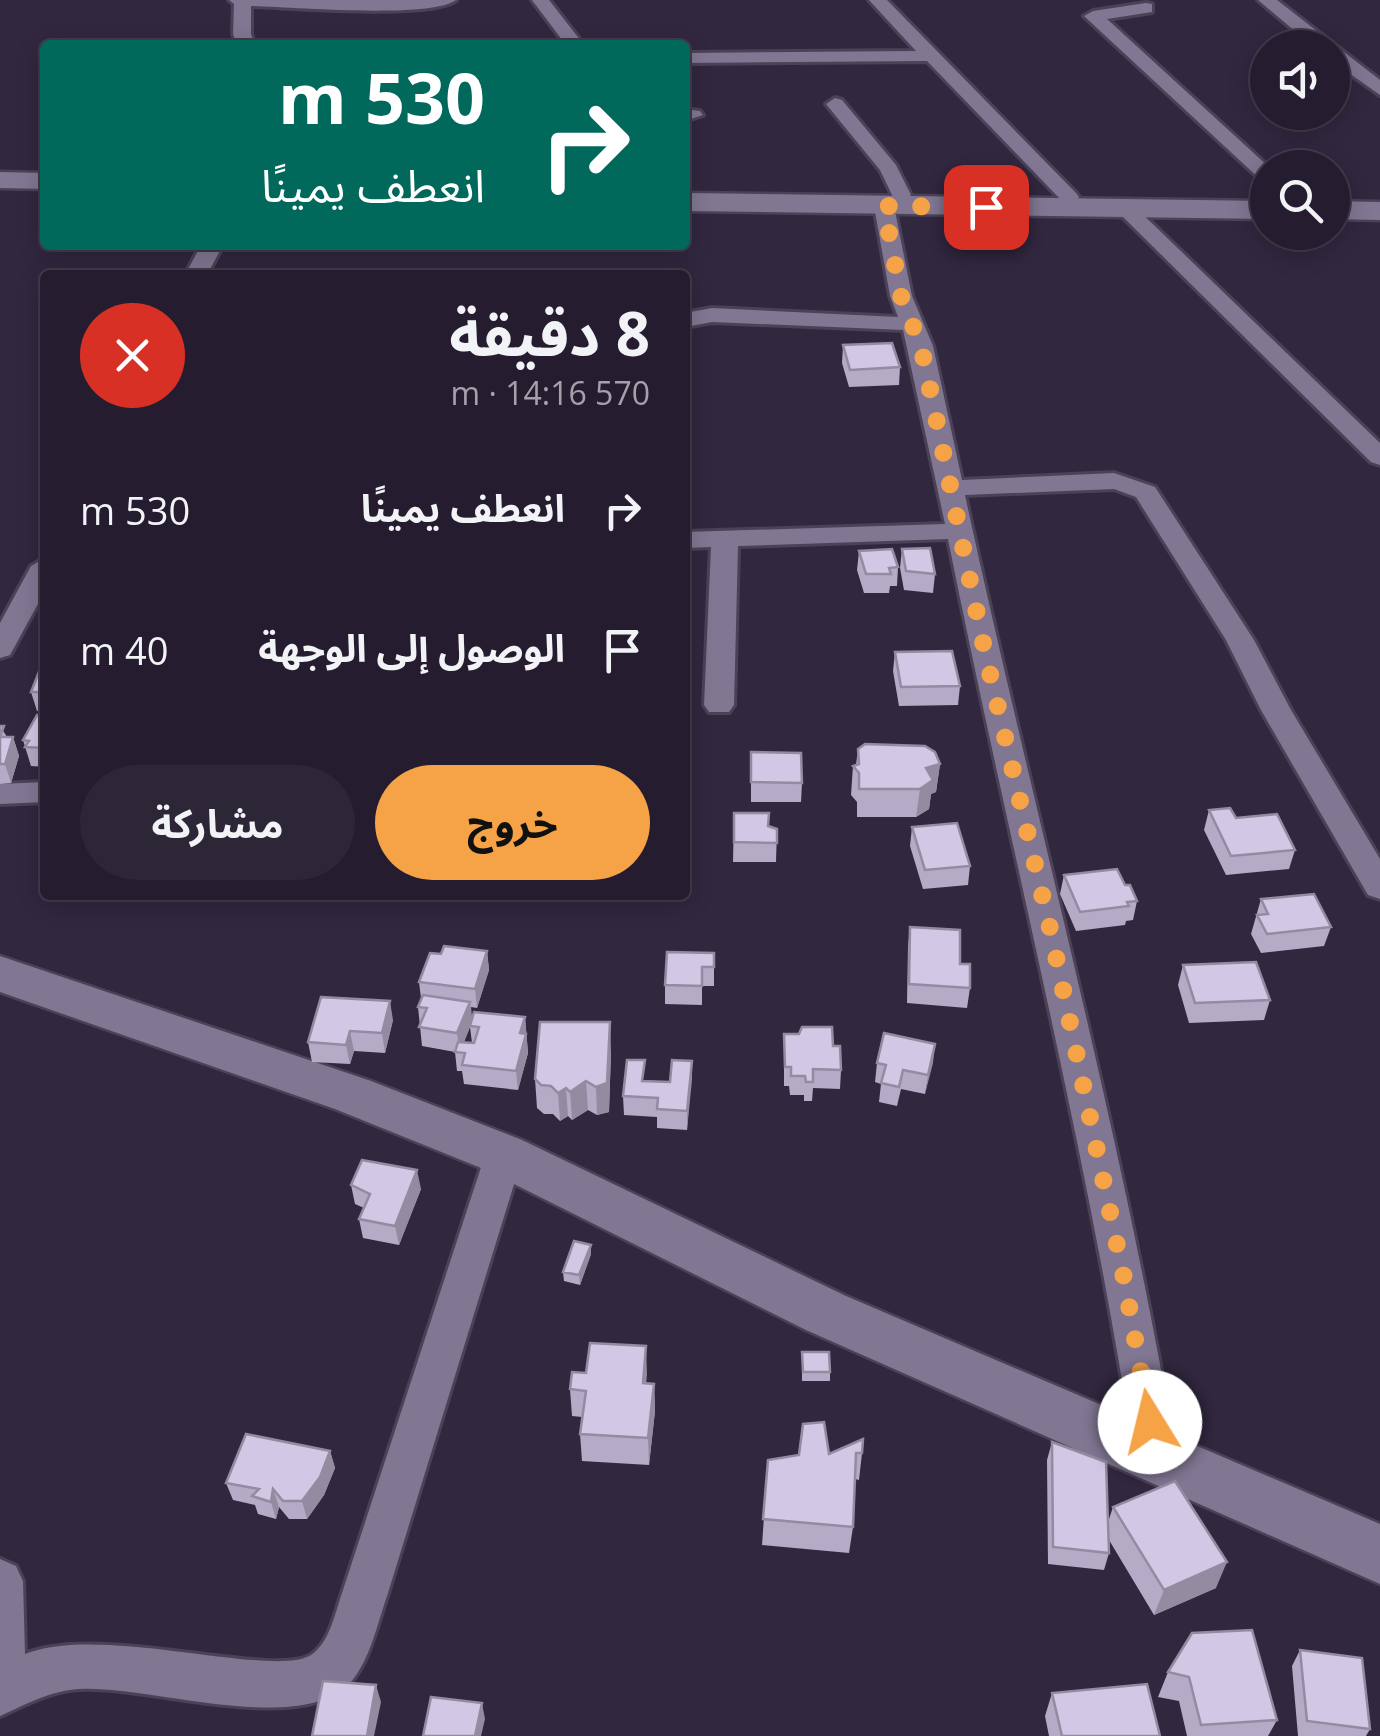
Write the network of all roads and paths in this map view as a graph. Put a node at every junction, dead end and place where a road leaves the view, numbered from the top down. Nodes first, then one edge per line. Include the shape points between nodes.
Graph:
1 (240, 0) edge
2 (448, 0) edge
3 (540, 0) edge
4 (878, 0) edge
5 (1266, 0) edge
6 (399, 2) edge
7 (1146, 8) dead end
8 (1304, 30) edge
9 (244, 40) edge
10 (570, 40) edge
11 (930, 56) junction
12 (690, 58) edge
13 (1350, 66) edge
14 (1380, 90) edge
15 (835, 104) dead end
16 (1250, 159) edge
17 (0, 170) edge
18 (40, 171) edge
19 (0, 180) edge
20 (40, 181) edge
21 (690, 192) edge
22 (1069, 197) junction
23 (1250, 198) edge
24 (1350, 199) edge
25 (893, 200) junction
26 (1380, 200) edge
27 (690, 202) edge
28 (1126, 209) junction
29 (1250, 210) edge
30 (1350, 210) edge
31 (1380, 211) edge
32 (690, 319) edge
33 (912, 324) junction
34 (1380, 457) edge
35 (952, 488) junction
36 (960, 531) junction
37 (690, 540) edge
38 (725, 540) junction
39 (40, 575) edge
40 (0, 649) edge
41 (719, 704) dead end
42 (40, 792) edge
43 (0, 794) edge
44 (1380, 887) edge
45 (0, 974) edge
46 (504, 1154) junction
47 (1155, 1455) junction
48 (1380, 1554) edge
49 (0, 1581) edge
50 (1, 1690) edge

1 - 6 street
1 - 9 street
2 - 6 street
3 - 10 street
4 - 11 street
5 - 8 street
7 - 16 street via 1094,16
11 - 12 street
11 - 22 street
13 - 14 street
15 - 25 street via 892,168
17 - 18 main road
19 - 20 main road
21 - 25 main road
22 - 23 main road
22 - 25 main road
24 - 26 main road
25 - 27 main road
25 - 28 main road
25 - 33 street via 901,296
28 - 29 main road
28 - 34 street
30 - 31 main road
32 - 33 street
33 - 35 street
35 - 36 street
35 - 44 street via 1114,481 1146,492 1240,640
36 - 38 street
36 - 47 street via 1096,1145
37 - 38 street
38 - 41 street
39 - 40 street
42 - 43 street
45 - 46 main road
46 - 47 main road via 826,1313
46 - 50 street via 365,1593 330,1670 288,1686 88,1666 36,1675
47 - 48 main road
49 - 50 street

